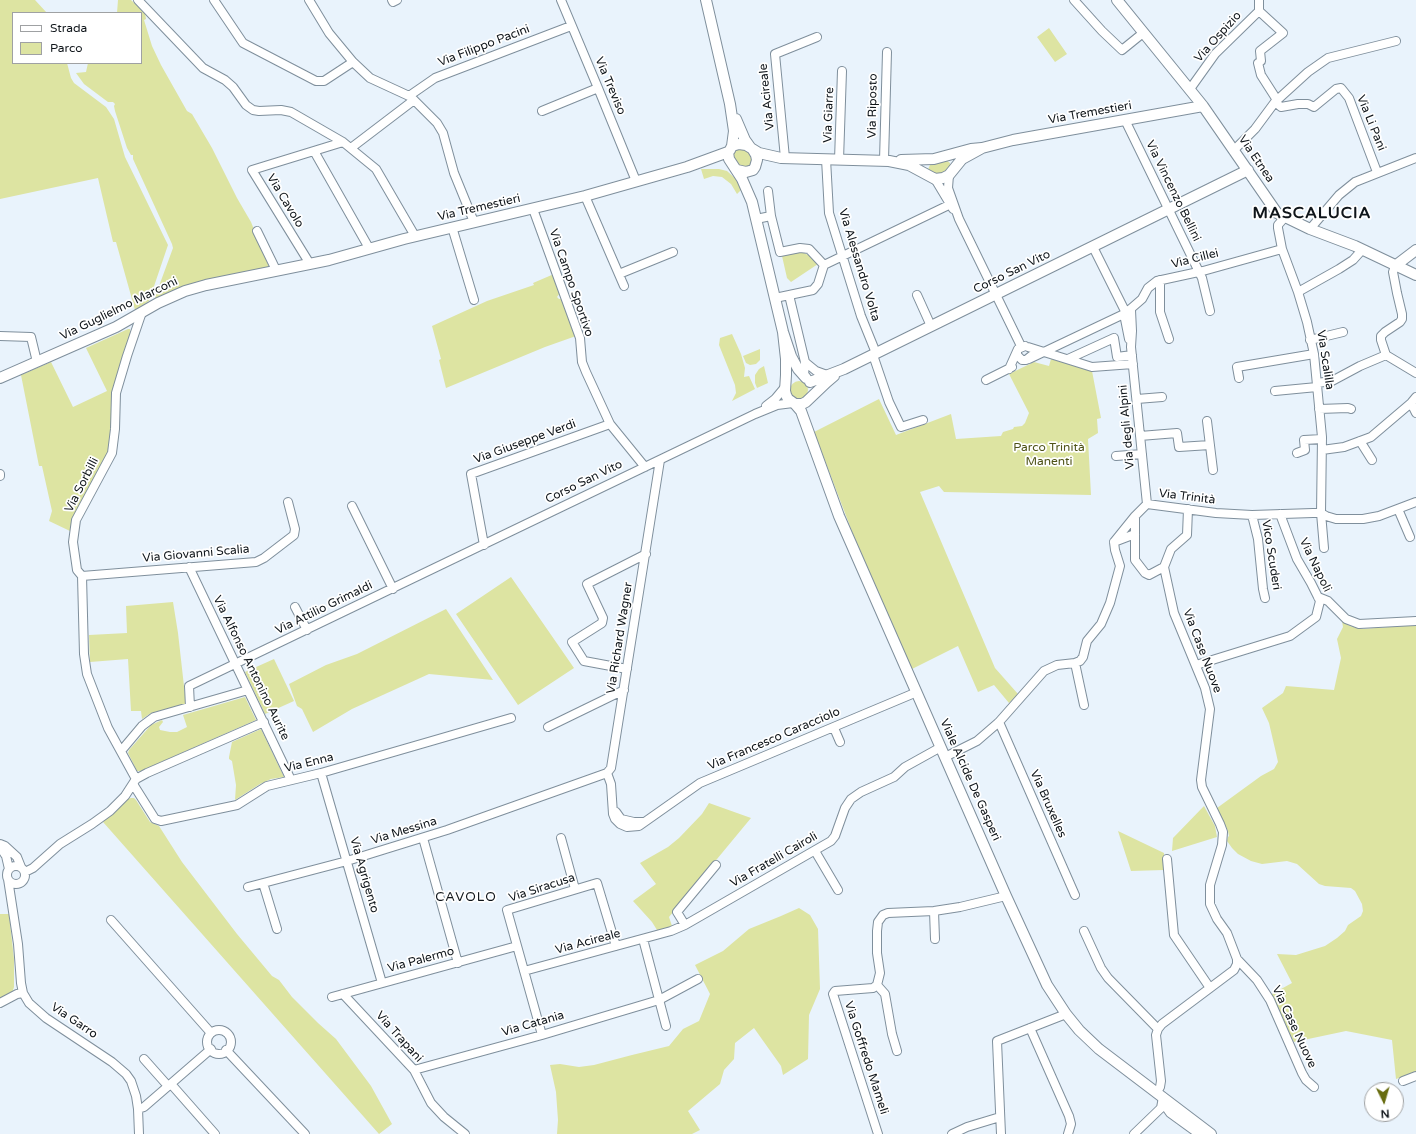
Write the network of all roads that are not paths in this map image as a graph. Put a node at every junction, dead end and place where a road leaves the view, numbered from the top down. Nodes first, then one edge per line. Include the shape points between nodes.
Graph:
1 (138, 0) edge
2 (214, 0) edge
3 (309, 0) edge
4 (392, 0) edge
5 (397, 0) edge
6 (561, 0) edge
7 (706, 0) edge
8 (1074, 0) edge
9 (1117, 0) edge
10 (1259, 0) edge
11 (1259, 11) junction
12 (571, 26) junction
13 (1143, 33) junction
14 (817, 37) dead end
15 (1396, 41) dead end
16 (887, 52) dead end
17 (353, 62) junction
18 (842, 70) dead end
19 (598, 88) junction
20 (1190, 89) junction
21 (412, 98) junction
22 (1276, 101) junction
23 (730, 104) junction
24 (1203, 106) junction
25 (542, 111) dead end
26 (1125, 120) junction
27 (343, 142) junction
28 (351, 148) junction
29 (982, 148) junction
30 (730, 149) junction
31 (751, 149) junction
32 (1234, 150) junction
33 (314, 151) junction
34 (783, 158) junction
35 (937, 158) junction
36 (1416, 158) edge
37 (826, 159) junction
38 (839, 160) junction
39 (887, 161) junction
40 (687, 166) junction
41 (735, 168) junction
42 (754, 168) junction
43 (1248, 170) junction
44 (951, 172) junction
45 (1378, 172) junction
46 (932, 178) junction
47 (636, 181) junction
48 (768, 191) dead end
49 (585, 196) junction
50 (752, 202) junction
51 (952, 204) junction
52 (533, 209) junction
53 (1168, 210) junction
54 (771, 216) junction
55 (1286, 217) junction
56 (756, 219) junction
57 (474, 222) junction
58 (452, 227) junction
59 (1310, 229) junction
60 (257, 231) dead end
61 (415, 236) junction
62 (1093, 247) junction
63 (369, 248) junction
64 (1282, 249) junction
65 (1362, 250) junction
66 (1416, 250) edge
67 (673, 252) dead end
68 (843, 256) junction
69 (310, 264) junction
70 (826, 264) junction
71 (1395, 266) junction
72 (276, 270) junction
73 (1199, 272) junction
74 (619, 274) junction
75 (1416, 275) edge
76 (1160, 280) junction
77 (624, 286) dead end
78 (1298, 292) junction
79 (789, 295) junction
80 (917, 295) dead end
81 (995, 295) junction
82 (775, 298) junction
83 (474, 300) dead end
84 (1210, 311) dead end
85 (142, 312) junction
86 (1127, 312) junction
87 (931, 326) junction
88 (783, 332) junction
89 (1343, 332) dead end
90 (0, 336) edge
91 (1169, 339) dead end
92 (1310, 340) junction
93 (1022, 348) junction
94 (1045, 352) junction
95 (874, 354) junction
96 (1314, 354) junction
97 (1386, 355) junction
98 (1132, 356) junction
99 (1027, 359) junction
100 (1068, 359) junction
101 (1117, 361) junction
102 (37, 362) junction
103 (805, 362) junction
104 (844, 369) junction
105 (1009, 369) junction
106 (1416, 373) edge
107 (828, 375) junction
108 (0, 378) edge
109 (1238, 378) dead end
110 (807, 379) junction
111 (986, 380) dead end
112 (1317, 385) junction
113 (785, 386) junction
114 (1275, 390) dead end
115 (1162, 397) dead end
116 (810, 398) junction
117 (1136, 399) junction
118 (1413, 400) edge
119 (794, 403) junction
120 (1319, 409) junction
121 (1352, 409) dead end
122 (1416, 413) edge
123 (755, 414) junction
124 (923, 420) dead end
125 (1207, 421) dead end
126 (610, 424) junction
127 (1140, 436) junction
128 (1322, 439) junction
129 (812, 441) junction
130 (1360, 441) junction
131 (1210, 445) junction
132 (1322, 450) junction
133 (1297, 453) dead end
134 (1142, 454) junction
135 (1116, 456) dead end
136 (660, 460) junction
137 (1372, 460) dead end
138 (645, 467) junction
139 (1213, 470) dead end
140 (288, 502) dead end
141 (1416, 502) edge
142 (1147, 504) junction
143 (352, 506) dead end
144 (1188, 509) junction
145 (1398, 509) junction
146 (1321, 513) junction
147 (1280, 514) junction
148 (1252, 515) junction
149 (1135, 516) junction
150 (1135, 534) junction
151 (1410, 537) dead end
152 (1114, 542) junction
153 (484, 545) junction
154 (1324, 548) dead end
155 (646, 554) junction
156 (189, 567) junction
157 (1164, 567) junction
158 (423, 574) joint
159 (82, 576) junction
160 (393, 589) junction
161 (1318, 597) junction
162 (1265, 598) dead end
163 (295, 607) dead end
164 (1416, 621) edge
165 (307, 630) junction
166 (1075, 663) junction
167 (236, 664) junction
168 (1196, 665) junction
169 (627, 669) junction
170 (248, 690) junction
171 (624, 690) junction
172 (917, 692) junction
173 (1084, 705) dead end
174 (190, 707) junction
175 (511, 718) dead end
176 (264, 722) junction
177 (999, 722) junction
178 (548, 727) dead end
179 (834, 728) junction
180 (840, 742) dead end
181 (941, 748) junction
182 (121, 751) junction
183 (946, 758) junction
184 (321, 774) junction
185 (607, 774) junction
186 (291, 780) junction
187 (135, 782) junction
188 (423, 838) junction
189 (561, 838) dead end
190 (0, 844) edge
191 (0, 847) edge
192 (815, 851) junction
193 (1167, 859) dead end
194 (347, 861) junction
195 (716, 865) dead end
196 (9, 869) junction
197 (23, 869) junction
198 (8, 879) junction
199 (18, 883) junction
200 (263, 883) junction
201 (248, 887) dead end
202 (575, 890) junction
203 (838, 890) dead end
204 (1075, 895) dead end
205 (1006, 896) junction
206 (934, 911) junction
207 (14, 917) junction
208 (111, 920) dead end
209 (685, 925) junction
210 (277, 929) dead end
211 (1084, 931) dead end
212 (658, 935) joint
213 (643, 939) junction
214 (935, 939) dead end
215 (517, 946) junction
216 (616, 946) junction
217 (1237, 959) junction
218 (458, 963) junction
219 (524, 971) junction
220 (698, 979) dead end
221 (382, 984) junction
222 (877, 985) junction
223 (1210, 988) junction
224 (23, 994) junction
225 (343, 994) junction
226 (332, 997) dead end
227 (659, 1000) junction
228 (0, 1003) edge
229 (1066, 1014) junction
230 (666, 1026) dead end
231 (1030, 1028) junction
232 (1158, 1029) junction
233 (211, 1033) junction
234 (542, 1035) junction
235 (210, 1049) junction
236 (226, 1050) junction
237 (897, 1051) dead end
238 (144, 1059) dead end
239 (414, 1070) junction
240 (1416, 1076) edge
241 (1403, 1080) dead end
242 (169, 1085) junction
243 (1314, 1087) dead end
244 (1163, 1098) junction
245 (138, 1110) junction
246 (1170, 1113) junction
247 (1155, 1115) junction
248 (1000, 1117) junction
249 (139, 1134) edge
250 (215, 1134) edge
251 (305, 1134) edge
252 (465, 1134) edge
253 (878, 1134) edge
254 (952, 1134) edge
255 (1001, 1134) edge
256 (1068, 1134) edge
257 (1134, 1134) edge
258 (1199, 1134) edge
259 (1211, 1134) edge
260 (1218, 1134) edge

1 - 27 street via 203,68 229,84 253,110 291,112
2 - 17 street via 243,43 316,81 324,81
3 - 17 street via 329,33
4 - 5 street
6 - 12 street, Via Treviso
7 - 23 main road
8 - 13 street via 1122,50
9 - 13 main road, Via Etnea
10 - 11 street, Via Ospizio
11 - 20 street, Via Ospizio via 1215,54
11 - 22 street via 1283,33 1260,51 1261,61 1258,63 1261,75
12 - 19 street, Via Treviso
12 - 21 street, Via Filippo Pacini via 435,78
13 - 20 main road, Via Etnea
14 - 34 street, Via Acireale via 775,54
15 - 22 street via 1328,58
16 - 39 street, Via Riposto
17 - 21 street via 370,78
18 - 38 street, Via Giarre
19 - 25 street
19 - 47 street, Via Treviso
20 - 24 main road, Via Etnea
21 - 28 street, Via Filippo Pacini
21 - 57 street via 437,123 443,133 454,173
22 - 32 street via 1255,129
22 - 45 street, Via Li Pani via 1282,107 1308,104 1314,107 1336,89 1341,88 1349,98
23 - 30 main road via 734,131
23 - 31 main road
24 - 26 main road, Via Tremestieri
24 - 32 main road, Via Etnea
26 - 29 main road, Via Tremestieri
26 - 53 street, Via Vincenzo Bellini
27 - 28 street
27 - 33 street, Via Cavolo
28 - 61 street via 376,169
29 - 35 main road
29 - 44 main road via 968,155
30 - 31 main road via 740,144
30 - 40 main road
30 - 41 main road via 729,159
31 - 34 main road
31 - 42 main road via 757,160
32 - 43 main road, Via Etnea
33 - 63 street
33 - 69 street, Via Cavolo via 252,170
34 - 37 main road
34 - 42 main road via 767,160
35 - 39 main road
35 - 44 main road via 952,158 954,165
35 - 46 main road via 927,165 927,172
36 - 45 street
37 - 38 main road
37 - 68 street, Via Alessandro Volta via 829,213
38 - 39 main road
39 - 46 main road via 909,165
40 - 41 main road via 715,163
40 - 47 main road, Via Tremestieri
41 - 42 main road via 746,172
41 - 50 main road
42 - 50 main road via 750,182
43 - 53 main road, Corso San Vito
43 - 55 main road, Via Etnea via 1277,213
44 - 46 main road via 942,178
44 - 51 street via 948,188
45 - 59 street via 1355,182 1339,195
46 - 51 street
47 - 49 main road, Via Tremestieri
48 - 54 street
49 - 52 main road, Via Tremestieri
49 - 74 street
50 - 56 main road
51 - 68 street
51 - 81 street
52 - 57 main road, Via Tremestieri
52 - 126 street, Via Campo Sportivo via 580,338 582,362
53 - 62 main road, Corso San Vito
53 - 73 street, Via Vincenzo Bellini
54 - 56 street
54 - 70 street via 780,252 810,249
55 - 59 main road, Via Etnea
55 - 64 street, Via Scalilla via 1278,225
56 - 82 main road
57 - 58 main road, Via Tremestieri
58 - 61 main road, Via Tremestieri
58 - 83 street
59 - 65 main road, Via Etnea
60 - 72 street
61 - 63 main road, Via Tremestieri
62 - 81 main road, Corso San Vito
62 - 86 street, Via degli Alpini
63 - 69 main road, Via Tremestieri
64 - 73 street, Via Cillei
64 - 78 street, Via Scalilla
65 - 71 main road, Via Etnea
65 - 78 street via 1353,260
66 - 71 main road
67 - 74 street
68 - 70 street
68 - 95 street, Via Alessandro Volta
69 - 72 main road, Via Tremestieri
70 - 79 street via 813,290
71 - 75 main road, Via Etnea
71 - 97 street via 1393,272 1402,319 1381,336
72 - 85 main road, Via Guglielmo Marconi via 185,291
73 - 76 street, Via Cillei
73 - 84 street, Via Vincenzo Bellini
74 - 77 street
76 - 86 street, Via Cillei via 1152,284 1142,299
76 - 91 street via 1160,312
78 - 92 street, Via Scalilla
79 - 82 street
79 - 103 street
80 - 87 street
81 - 87 main road, Corso San Vito
81 - 93 street
82 - 88 main road
85 - 102 main road, Via Guglielmo Marconi via 120,325
85 - 159 street, Via Sorbilli via 117,388 112,453 76,520 74,553 77,570
86 - 94 street
86 - 98 street, Via degli Alpini
87 - 95 main road, Corso San Vito
88 - 110 main road via 791,356
88 - 113 main road
89 - 92 street
90 - 102 street via 31,337
92 - 96 street, Via Scalilla
93 - 94 street
93 - 99 street via 1019,358
93 - 99 street via 1032,352
93 - 105 street
94 - 99 street
94 - 100 street
95 - 104 main road, Corso San Vito
95 - 124 street, Via Alessandro Volta via 888,402 901,427
96 - 109 street via 1237,367
96 - 112 street, Via Scalilla
97 - 106 street
97 - 112 street via 1332,381
98 - 101 street
98 - 117 street, Via degli Alpini
99 - 105 street
100 - 101 street via 1092,367
100 - 101 street via 1114,338
102 - 108 main road, Via Guglielmo Marconi
103 - 107 street via 816,371
103 - 110 street
104 - 107 main road
104 - 116 main road
105 - 111 street
107 - 110 main road
110 - 113 main road via 802,376 794,377
110 - 116 main road via 813,390
112 - 114 street
112 - 120 street, Via Scalilla
113 - 119 main road via 786,396
113 - 123 street via 775,399
115 - 117 street
116 - 119 main road via 804,403
116 - 129 main road via 808,409
117 - 127 street, Via degli Alpini
118 - 122 street
118 - 130 street via 1371,437
119 - 123 street via 777,405
119 - 129 main road via 801,411
120 - 121 street
120 - 128 street, Via Scalilla
123 - 136 street, Corso San Vito
125 - 131 street
126 - 138 street, Via Campo Sportivo
126 - 153 street, Via Giuseppe Verdi via 471,474
127 - 131 street via 1177,433 1179,447
127 - 134 street, Via degli Alpini
128 - 132 street, Via Scalilla
128 - 133 street via 1304,440 1305,450
129 - 172 main road, Viale Alcide De Gasperi via 839,516
130 - 132 street via 1344,447
130 - 137 street
131 - 139 street
132 - 146 street, Via Scalilla
134 - 135 street
134 - 142 street, Via degli Alpini
136 - 138 street, Corso San Vito
136 - 155 street, Via Richard Wagner
138 - 153 street, Corso San Vito
140 - 156 street, Via Giovanni Scalia via 295,529 294,535 264,558 249,563
141 - 145 street, Via Trinità
142 - 144 street, Via Trinità
142 - 149 street, Via Trinità
143 - 160 street
144 - 148 street, Via Trinità
144 - 157 street via 1187,535 1171,549
145 - 146 street, Via Trinità via 1363,519 1336,519
145 - 151 street
146 - 147 street, Via Trinità
146 - 154 street, Via Scalilla
147 - 148 street, Via Trinità
147 - 161 street, Via Napoli via 1297,559
148 - 162 street, Vico Scuderi via 1258,539
149 - 150 street
149 - 152 street, Via Trinità
150 - 152 street
150 - 157 street via 1136,560 1145,573 1149,575
152 - 166 street via 1120,566 1110,604 1101,624 1087,641 1083,657
153 - 158 street, Corso San Vito
155 - 169 street, Via Richard Wagner
155 - 169 street via 587,584 603,618 602,623 572,642 584,660
156 - 159 street, Via Giovanni Scalia
156 - 167 street, Via Alfonso Antonino Aurite
157 - 168 street, Via Case Nuove via 1174,612
158 - 160 street, Via Attilio Grimaldi
159 - 182 street, Via Sorbilli via 86,674 105,723
160 - 165 street, Via Attilio Grimaldi
161 - 164 street via 1328,600 1346,618 1359,624
161 - 168 street, Via Napoli via 1320,601 1316,617 1290,636
163 - 165 street
165 - 167 street, Via Attilio Grimaldi
166 - 173 street
166 - 177 street via 1057,665 1044,671
167 - 170 street, Via Alfonso Antonino Aurite
167 - 174 street, Via Attilio Grimaldi via 189,686
168 - 217 street, Via Case Nuove via 1210,709 1202,787 1222,832 1222,845 1210,885 1210,904 1227,933
169 - 171 street, Via Richard Wagner
170 - 174 street
170 - 176 street, Via Alfonso Antonino Aurite
171 - 178 street
171 - 185 street, Via Richard Wagner via 611,768
172 - 179 street, Via Francesco Caracciolo
172 - 181 main road, Viale Alcide De Gasperi
174 - 182 street via 148,720
175 - 184 street, Via Enna
176 - 186 street, Via Alfonso Antonino Aurite
176 - 187 street via 147,773
177 - 183 street via 977,741
177 - 204 street, Via Bruxelles
179 - 180 street
179 - 185 street, Via Francesco Caracciolo via 700,783 639,826 627,827 620,824 613,814 611,784
181 - 183 main road, Viale Alcide De Gasperi
181 - 192 street, Via Fratelli Cairoli via 905,767 894,777 851,799 835,836
182 - 187 street, Via Sorbilli
183 - 205 main road, Viale Alcide De Gasperi
184 - 186 street, Via Enna
184 - 194 street, Via Agrigento
185 - 188 street, Via Messina
186 - 187 street, Via Enna via 267,786 237,805 160,821 156,819
187 - 197 street via 110,811 60,844 33,868
188 - 194 street, Via Messina
188 - 218 street
189 - 202 street
190 - 197 street via 16,857
191 - 196 street via 6,856
192 - 203 street
192 - 209 street, Via Fratelli Cairoli
193 - 223 street via 1174,935
194 - 200 street, Via Messina
194 - 221 street, Via Agrigento
195 - 209 street via 677,912
196 - 197 street via 15,866
196 - 198 street
197 - 199 street via 25,878
198 - 199 street via 12,883
198 - 207 street
199 - 207 street
200 - 201 street, Via Messina
200 - 210 street
202 - 215 street, Via Siracusa via 507,910
202 - 216 street, Via Siracusa via 597,884
205 - 206 street
205 - 229 main road, Viale Alcide De Gasperi via 1044,980
206 - 214 street
206 - 222 street via 883,915 877,931 880,973
207 - 224 street
208 - 233 street
209 - 212 street, Via Fratelli Cairoli
211 - 232 street via 1108,978
212 - 213 street, Via Acireale
213 - 216 street, Via Acireale
213 - 227 street
215 - 218 street, Via Palermo
215 - 219 street, Via Siracusa
216 - 219 street, Via Acireale
217 - 223 street via 1234,970
217 - 243 street, Via Case Nuove via 1257,980 1270,1000 1302,1073
218 - 221 street, Via Palermo
219 - 234 street, Via Siracusa
220 - 227 street, Via Catania
221 - 225 street, Via Palermo
222 - 237 street via 885,994
222 - 253 street, Via Goffredo Mameli via 873,988 838,990 833,994
223 - 232 street
224 - 228 street via 17,994
224 - 245 street, Via Garro via 46,1018 121,1068 131,1081
225 - 226 street, Via Palermo
225 - 239 street, Via Trapani
227 - 230 street
227 - 234 street, Via Catania
229 - 231 street
229 - 244 main road, Viale Alcide De Gasperi via 1099,1049
231 - 248 street via 997,1041
231 - 256 street via 1071,1124
232 - 244 street via 1156,1035
233 - 235 street via 208,1041
233 - 236 street via 219,1030 228,1034 230,1044
234 - 239 street, Via Catania
235 - 236 street via 218,1053
235 - 242 street
236 - 251 street
238 - 242 street
239 - 252 street, Via Trapani via 431,1103
240 - 241 street
242 - 245 street via 144,1108
242 - 250 street
244 - 246 street
244 - 247 street via 1161,1108
244 - 259 main road
244 - 260 main road
245 - 249 street, Via Garro
246 - 247 street
246 - 258 street
247 - 257 street
248 - 254 street
248 - 255 street

